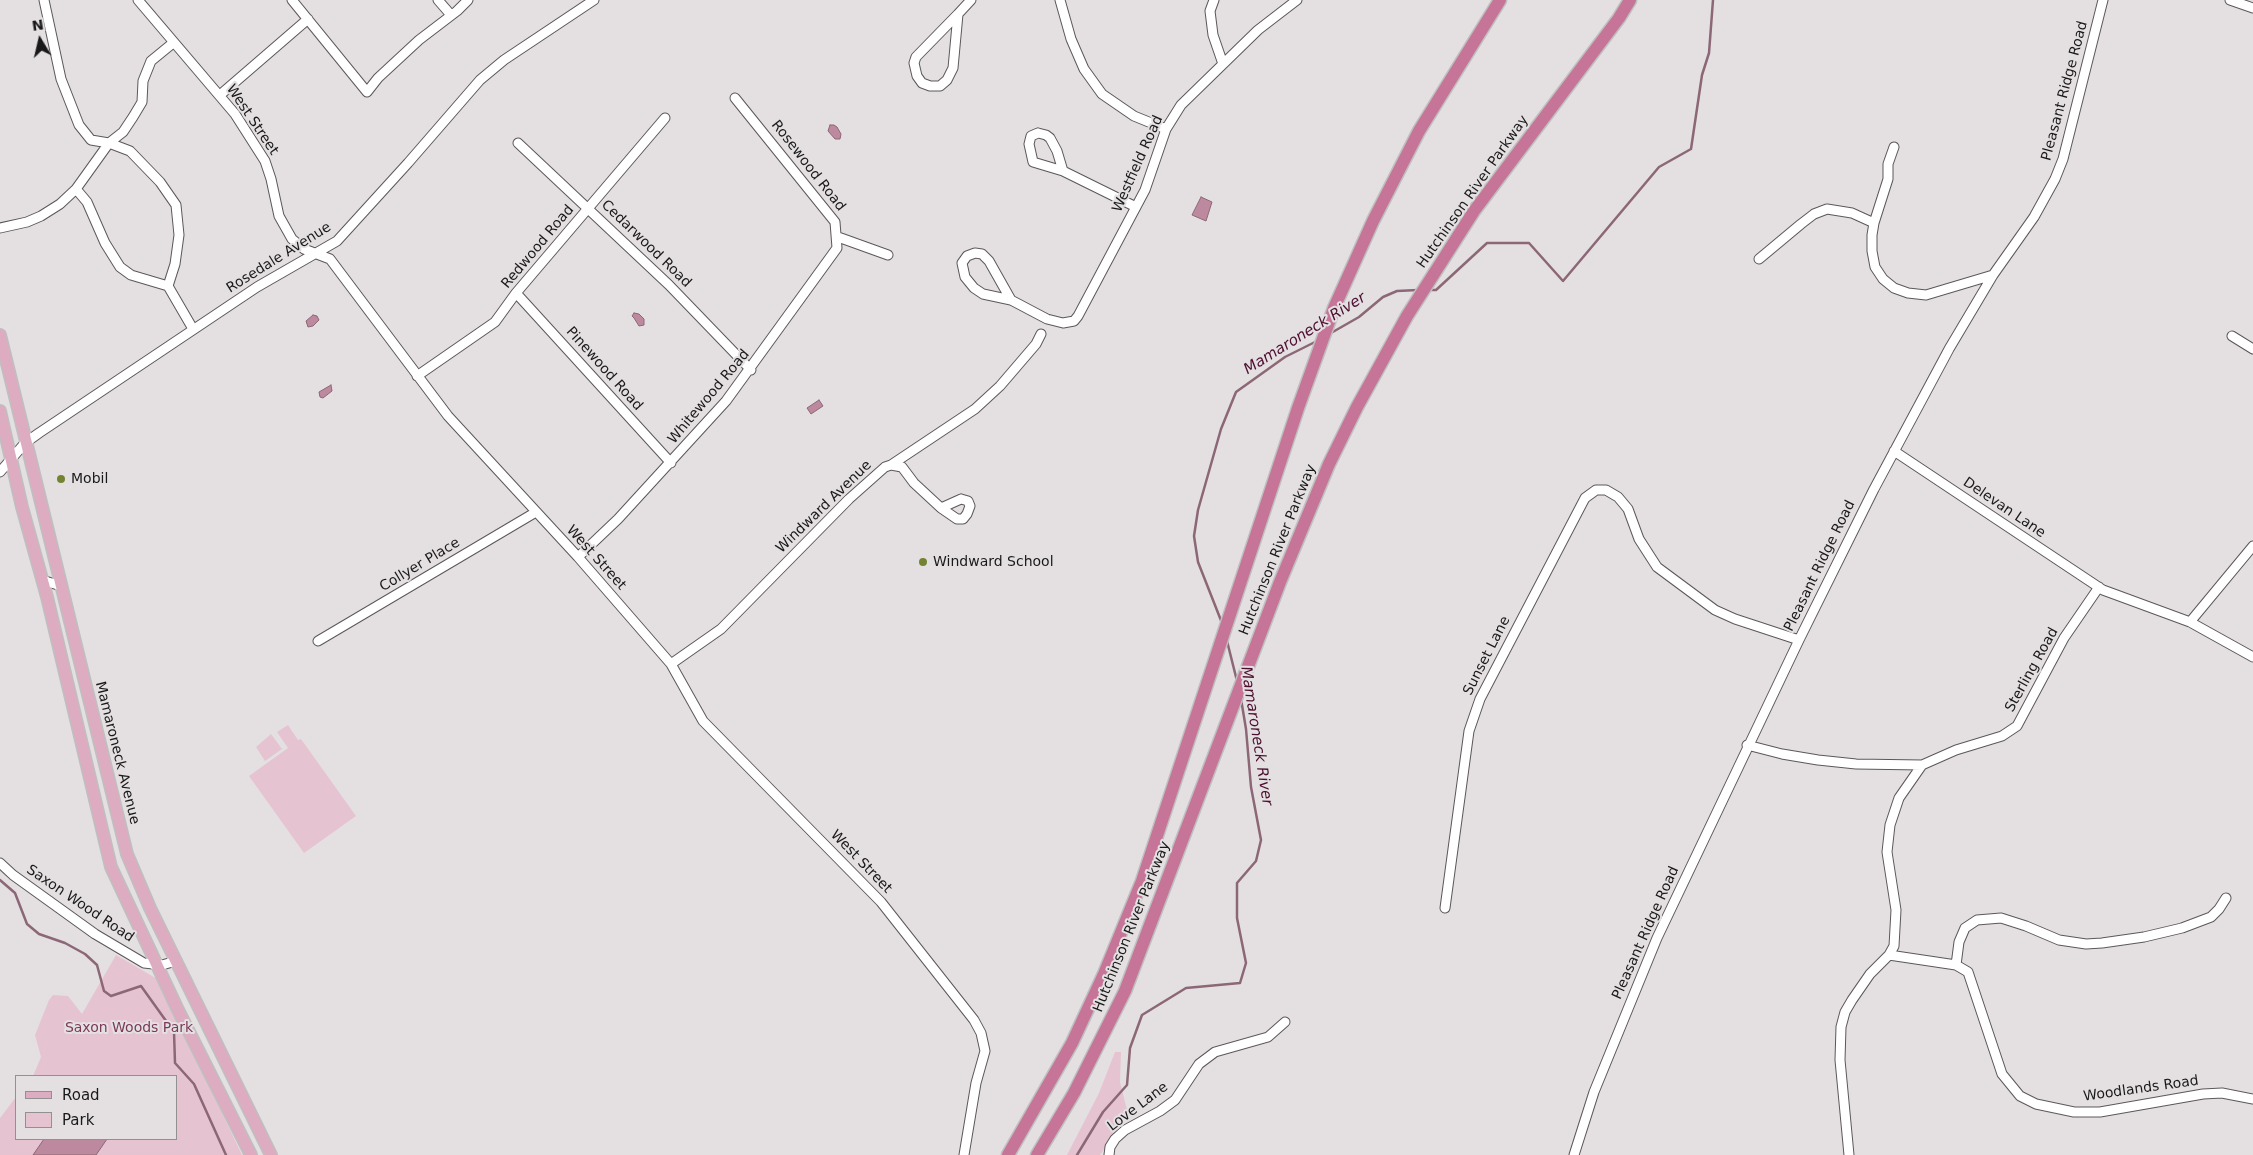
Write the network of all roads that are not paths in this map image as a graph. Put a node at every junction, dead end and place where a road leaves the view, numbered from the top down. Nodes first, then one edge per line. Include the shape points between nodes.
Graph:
1 (44, 0) edge
2 (138, 0) edge
3 (292, 0) edge
4 (438, 0) edge
5 (468, 0) edge
6 (594, 0) edge
7 (971, 0) edge
8 (1060, 0) edge
9 (1214, 0) edge
10 (1297, 0) edge
11 (1500, 0) edge
12 (1630, 0) edge
13 (2103, 0) edge
14 (2230, 0) edge
15 (2253, 8) edge
16 (958, 14) junction
17 (452, 15) junction
18 (308, 19) junction
19 (173, 43) junction
20 (1223, 64) junction
21 (220, 94) junction
22 (735, 98) dead end
23 (665, 118) dead end
24 (1166, 129) junction
25 (109, 143) junction
26 (518, 143) dead end
27 (1894, 147) dead end
28 (1063, 171) junction
29 (76, 189) junction
30 (1136, 206) junction
31 (589, 208) junction
32 (1874, 223) junction
33 (0, 228) edge
34 (838, 238) junction
35 (318, 253) junction
36 (888, 255) dead end
37 (1759, 259) dead end
38 (1993, 275) junction
39 (168, 286) junction
40 (516, 293) junction
41 (1011, 300) junction
42 (193, 329) junction
43 (1041, 334) dead end
44 (0, 335) edge
45 (2232, 336) dead end
46 (2253, 350) edge
47 (751, 370) junction
48 (417, 376) junction
49 (0, 411) edge
50 (25, 443) junction
51 (1894, 451) junction
52 (12, 459) junction
53 (671, 463) junction
54 (891, 465) junction
55 (0, 472) edge
56 (941, 508) dead end
57 (536, 512) junction
58 (2253, 546) edge
59 (578, 557) junction
60 (58, 574) junction
61 (42, 580) junction
62 (60, 586) junction
63 (2099, 587) junction
64 (2190, 622) junction
65 (1799, 640) junction
66 (318, 642) dead end
67 (2253, 658) edge
68 (671, 664) junction
69 (1747, 745) junction
70 (1922, 765) junction
71 (0, 863) edge
72 (2226, 898) dead end
73 (1445, 908) dead end
74 (1889, 955) junction
75 (176, 962) junction
76 (158, 965) junction
77 (1956, 965) junction
78 (1285, 1022) dead end
79 (2253, 1099) edge
80 (964, 1153) edge
81 (251, 1155) edge
82 (270, 1155) edge
83 (1008, 1155) edge
84 (1037, 1155) edge
85 (1109, 1155) edge
86 (1574, 1155) edge
87 (1849, 1155) edge

1 - 25 street via 61,79 72,110 91,140
2 - 19 street, West Street
3 - 18 street
4 - 17 street
5 - 17 street
6 - 35 street, Rosedale Avenue via 504,60 480,80 337,241
7 - 16 street
8 - 24 street via 1084,69 1102,94 1134,116
9 - 20 street via 1210,12 1213,35
10 - 20 street, Westfield Road via 1258,30
11 - 83 highway, Hutchinson River Parkway via 1419,131 1334,308 1163,821 1120,936 1072,1043
12 - 84 highway, Hutchinson River Parkway via 1474,211 1377,368 1329,464 1280,582 1125,992 1074,1093
13 - 38 street, Pleasant Ridge Road via 2063,159 2055,179 2034,217
14 - 15 street
16 - 16 street via 953,68 947,80 940,86 922,83 917,76 916,58
17 - 18 street via 419,40 367,92
18 - 21 street
19 - 21 street, West Street
19 - 25 street via 151,61 143,81 142,102 123,132
20 - 24 street, Westfield Road via 1181,105
21 - 35 street, West Street via 265,162 284,227 304,249
22 - 34 street, Rosewood Road via 835,222
23 - 31 street, Redwood Road
24 - 30 street, Westfield Road via 1145,190
25 - 29 street
25 - 39 street via 130,150 176,205 179,235
26 - 31 street, Cedarwood Road
27 - 32 street
28 - 28 street via 1032,162 1029,153 1031,136 1041,133 1050,138
28 - 30 street
29 - 33 street via 41,216
29 - 39 street via 88,202 105,243 120,268 131,275
30 - 41 street, Westfield Road via 1074,321 1063,323 1047,319
31 - 40 street, Redwood Road
31 - 47 street, Cedarwood Road
32 - 37 street via 1843,210 1827,209 1814,214
32 - 38 street via 1872,251 1875,267 1894,288 1926,295
34 - 36 street
34 - 47 street, Whitewood Road via 837,248
35 - 42 street, Rosedale Avenue via 257,287
35 - 48 street, West Street via 330,259
38 - 51 street, Pleasant Ridge Road
39 - 42 street
40 - 48 street, Redwood Road via 495,322
40 - 53 street, Pinewood Road
41 - 41 street via 983,294 974,288 965,277 962,266 967,256 982,254 990,261
42 - 50 street, Rosedale Avenue
43 - 54 street, Windward Avenue via 1000,386 975,409
44 - 50 main road, Mamaroneck Avenue
45 - 46 street
47 - 53 street, Whitewood Road
48 - 57 street, West Street via 448,416
49 - 52 main road
50 - 52 street, Rosedale Avenue
50 - 60 main road, Mamaroneck Avenue
51 - 63 street, Delevan Lane
51 - 65 street, Pleasant Ridge Road
52 - 55 street, Rosedale Avenue
52 - 61 main road
53 - 59 street, Whitewood Road
54 - 56 street via 902,467
54 - 68 street, Windward Avenue via 849,499 721,629
57 - 59 street, West Street
57 - 66 street, Collyer Place
58 - 64 street
59 - 68 street, West Street
60 - 61 street
60 - 62 main road, Mamaroneck Avenue
61 - 62 street
61 - 76 main road via 110,867
62 - 75 main road, Mamaroneck Avenue via 127,854
63 - 64 street
63 - 70 street, Sterling Road via 2064,638 2017,726 2002,736 1956,750
64 - 67 street
65 - 69 street, Pleasant Ridge Road
65 - 73 street, Sunset Lane via 1715,610 1657,567 1639,539 1628,509 1618,497 1606,490 1596,490 1585,498 1480,698 1470,732
68 - 80 street, West Street via 703,721 880,902 974,1020 985,1051
69 - 70 street, Sterling Road via 1827,761
69 - 86 street, Pleasant Ridge Road via 1657,938 1594,1092
70 - 74 street via 1899,798 1890,825 1887,852 1896,910 1894,946
71 - 76 street, Saxon Wood Road via 95,934 144,964
72 - 77 street via 2220,910 2211,917 2182,928 2102,943 2059,940 2001,918 1977,920 1965,928 1958,942
74 - 77 street
74 - 87 street via 1870,974 1852,1000 1841,1028 1840,1060
75 - 76 street, Saxon Wood Road
75 - 82 main road, Mamaroneck Avenue
76 - 81 main road
77 - 79 street, Woodlands Road via 1968,972 2002,1074 2013,1090 2026,1100 2074,1112 2100,1112 2203,1094 2222,1093
78 - 85 street, Love Lane via 1268,1037 1215,1052 1199,1064 1175,1100 1125,1130 1110,1147

